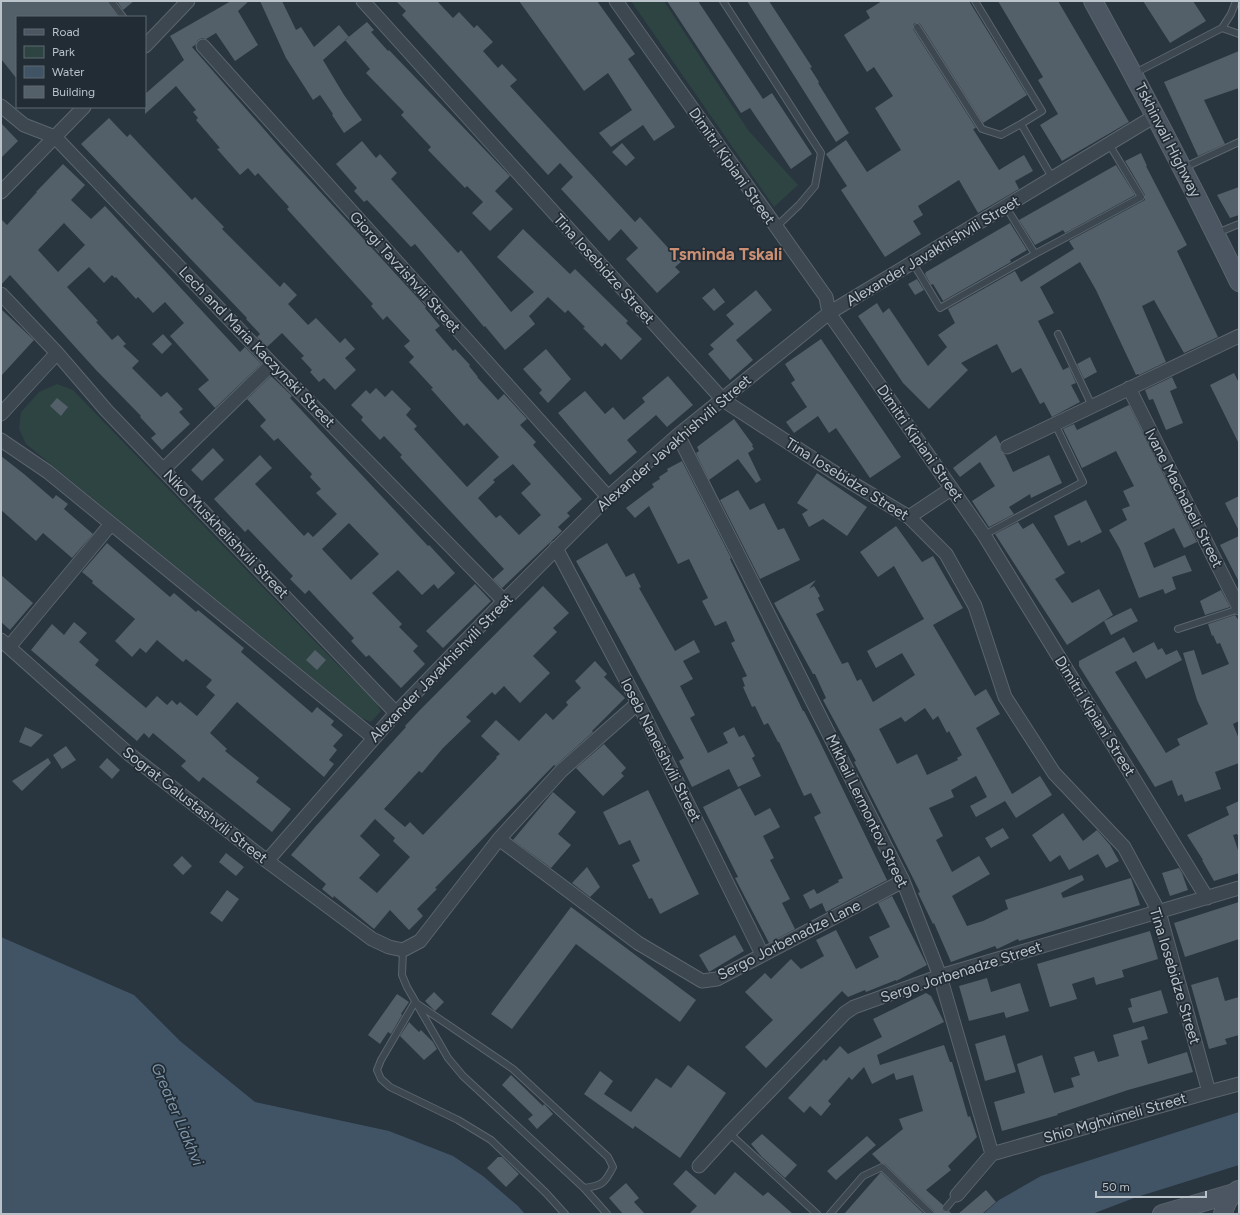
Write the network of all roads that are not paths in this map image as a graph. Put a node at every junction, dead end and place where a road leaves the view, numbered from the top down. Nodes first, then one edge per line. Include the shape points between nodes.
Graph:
1 (110, 1) edge
2 (188, 1) edge
3 (363, 1) edge
4 (616, 1) edge
5 (723, 1) edge
6 (975, 1) edge
7 (1093, 1) edge
8 (1236, 1) edge
9 (122, 16) edge
10 (916, 27) dead end
11 (1222, 28) junction
12 (1239, 34) edge
13 (146, 44) edge
14 (203, 46) dead end
15 (1133, 74) junction
16 (1, 106) edge
17 (83, 108) edge
18 (1156, 116) junction
19 (1021, 124) junction
20 (55, 137) junction
21 (1239, 142) edge
22 (1109, 144) junction
23 (1182, 169) junction
24 (1053, 178) junction
25 (1, 192) edge
26 (1006, 207) junction
27 (1239, 224) edge
28 (776, 227) junction
29 (1216, 233) junction
30 (1035, 254) junction
31 (913, 263) junction
32 (1239, 282) edge
33 (1, 294) edge
34 (829, 313) junction
35 (1058, 334) dead end
36 (1239, 336) edge
37 (57, 353) junction
38 (272, 364) junction
39 (1129, 388) junction
40 (723, 400) junction
41 (1092, 406) junction
42 (1, 414) edge
43 (1055, 424) junction
44 (678, 436) junction
45 (1, 440) edge
46 (1007, 447) dead end
47 (164, 469) junction
48 (951, 489) junction
49 (608, 497) junction
50 (909, 517) junction
51 (111, 524) junction
52 (984, 535) junction
53 (556, 548) junction
54 (504, 601) junction
55 (1239, 609) edge
56 (1178, 629) dead end
57 (5, 644) edge
58 (638, 702) junction
59 (396, 713) junction
60 (374, 738) junction
61 (499, 839) junction
62 (267, 861) junction
63 (903, 881) junction
64 (1239, 888) edge
65 (1207, 898) junction
66 (1159, 912) junction
67 (403, 950) junction
68 (762, 954) junction
69 (940, 976) junction
70 (415, 1002) junction
71 (1239, 1084) edge
72 (1208, 1092) junction
73 (729, 1133) junction
74 (992, 1154) junction
75 (699, 1166) dead end
76 (584, 1188) junction
77 (1236, 1191) edge
78 (957, 1196) joint
79 (946, 1208) dead end
80 (566, 1214) edge
81 (607, 1214) edge
82 (818, 1214) edge
83 (830, 1214) edge
84 (931, 1214) edge
85 (1162, 1214) edge
86 (1223, 1214) edge

1 - 9 lane
2 - 13 street
3 - 40 street, Tina Iosebidze Street
4 - 28 street, Dimitri Kipiani Street
5 - 28 lane via 821,153 815,186
6 - 19 lane via 1042,111
7 - 15 main road, Tskhinvali Highway
8 - 11 lane via 1232,14
10 - 19 lane via 982,129 1001,136
11 - 12 lane
11 - 15 lane
14 - 49 street, Giorgi Tavzishvili Street
15 - 18 main road, Tskhinvali Highway
16 - 20 street, Lech and Maria Kaczynski Street via 24,125
17 - 20 street
18 - 22 street, Alexander Javakhishvili Street
18 - 23 main road, Tskhinvali Highway
19 - 24 lane
20 - 25 street
20 - 38 street, Lech and Maria Kaczynski Street
21 - 23 lane
22 - 24 street, Alexander Javakhishvili Street
22 - 30 lane via 1141,197
23 - 29 main road, Tskhinvali Highway
24 - 26 street, Alexander Javakhishvili Street
26 - 30 lane
26 - 31 street, Alexander Javakhishvili Street
27 - 29 lane
28 - 34 street, Dimitri Kipiani Street via 826,297
29 - 32 main road, Tskhinvali Highway
30 - 31 lane via 940,308
31 - 34 street, Alexander Javakhishvili Street
33 - 37 street, Niko Muskhelishvili Street
34 - 40 street, Alexander Javakhishvili Street
34 - 48 street, Dimitri Kipiani Street
35 - 41 lane
36 - 39 street
37 - 42 street
37 - 47 street, Niko Muskhelishvili Street via 106,410
38 - 47 street
38 - 54 street, Lech and Maria Kaczynski Street
39 - 41 street
39 - 55 street, Ivane Machabeli Street
40 - 44 street, Alexander Javakhishvili Street
40 - 50 street, Tina Iosebidze Street via 832,471
41 - 43 street
43 - 46 street
43 - 52 lane via 1083,482
44 - 49 street, Alexander Javakhishvili Street
44 - 63 street, Mikhail Lermontov Street
45 - 51 street via 48,472
47 - 59 street, Niko Muskhelishvili Street
48 - 50 street
48 - 52 street, Dimitri Kipiani Street
49 - 53 street, Alexander Javakhishvili Street
50 - 66 street, Tina Iosebidze Street via 946,554 975,606 1005,698 1054,773 1124,847
51 - 57 street
51 - 60 street
52 - 65 street, Dimitri Kipiani Street
53 - 54 street, Alexander Javakhishvili Street
53 - 58 street, Ioseb Naneishvili Street
54 - 59 street, Alexander Javakhishvili Street
55 - 56 lane
57 - 62 street, Sograt Galustashvili Street via 129,754
58 - 61 street via 562,770
58 - 68 street, Ioseb Naneishvili Street
59 - 60 street, Alexander Javakhishvili Street
60 - 62 street, Alexander Javakhishvili Street
61 - 67 street via 420,940
61 - 68 street, Sergo Jorbenadze Lane via 638,944 702,981 717,978
62 - 67 street, Sograt Galustashvili Street via 372,940
63 - 68 street, Sergo Jorbenadze Lane
63 - 69 street, Mikhail Lermontov Street
64 - 65 street, Sergo Jorbenadze Street
65 - 66 street, Sergo Jorbenadze Street
66 - 69 street, Sergo Jorbenadze Street
66 - 72 street, Tina Iosebidze Street
67 - 70 lane via 402,975
69 - 73 street, Sergo Jorbenadze Street via 854,1007 845,1013
69 - 74 street, Mikhail Lermontov Street
70 - 76 lane via 448,1058 463,1076
70 - 76 lane via 513,1069 608,1157 614,1167 607,1179 597,1186
70 - 80 lane via 381,1060 377,1070 381,1079 491,1140
71 - 72 street, Shio Mghvimeli Street
72 - 74 street, Shio Mghvimeli Street
73 - 75 street, Sergo Jorbenadze Street
73 - 82 lane
74 - 78 street
76 - 81 lane
77 - 85 main road
77 - 86 main road via 1225,1205
78 - 79 lane
83 - 84 lane via 863,1176 882,1167

